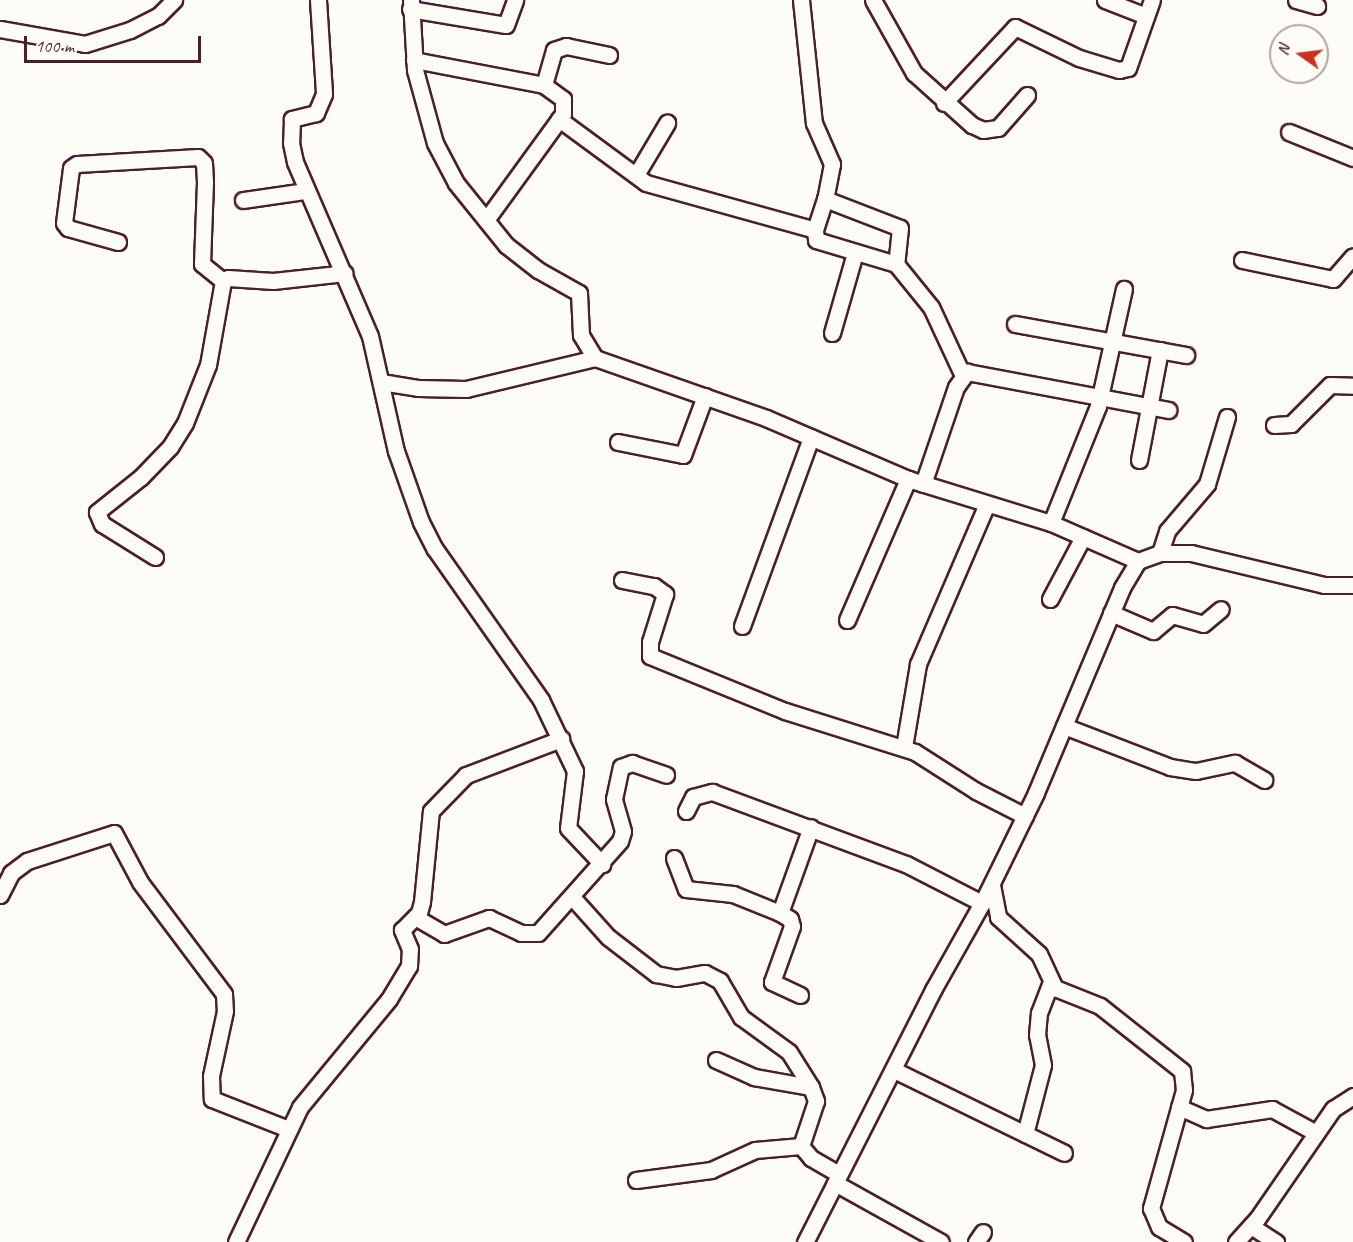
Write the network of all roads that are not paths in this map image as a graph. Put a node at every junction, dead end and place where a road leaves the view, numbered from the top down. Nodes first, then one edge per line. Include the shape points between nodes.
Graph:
1 (174, 0) edge
2 (318, 0) edge
3 (515, 0) edge
4 (801, 0) edge
5 (873, 0) edge
6 (1105, 0) edge
7 (1152, 0) edge
8 (1296, 0) edge
9 (411, 5) edge
10 (1317, 6) dead end
11 (1146, 16) junction
12 (0, 29) edge
13 (609, 54) dead end
14 (414, 60) junction
15 (544, 85) junction
16 (1027, 95) dead end
17 (944, 103) junction
18 (560, 119) junction
19 (667, 123) dead end
20 (1289, 132) dead end
21 (1353, 158) edge
22 (636, 176) junction
23 (305, 191) junction
24 (825, 199) junction
25 (243, 200) dead end
26 (486, 220) junction
27 (815, 230) junction
28 (117, 242) dead end
29 (855, 253) junction
30 (1353, 256) edge
31 (1242, 260) dead end
32 (896, 264) junction
33 (345, 273) junction
34 (223, 281) junction
35 (1124, 289) dead end
36 (1015, 324) dead end
37 (832, 333) dead end
38 (1114, 340) junction
39 (1160, 350) junction
40 (1185, 355) dead end
41 (595, 358) junction
42 (963, 375) junction
43 (381, 382) junction
44 (1353, 386) edge
45 (705, 396) junction
46 (1100, 397) junction
47 (1149, 407) junction
48 (1168, 411) dead end
49 (1227, 417) dead end
50 (1274, 425) dead end
51 (811, 437) junction
52 (618, 442) dead end
53 (1139, 460) dead end
54 (908, 479) junction
55 (924, 484) junction
56 (986, 506) junction
57 (1051, 523) junction
58 (1083, 537) junction
59 (1160, 553) junction
60 (155, 557) dead end
61 (1138, 561) junction
62 (622, 579) dead end
63 (1353, 585) edge
64 (1050, 599) dead end
65 (1221, 609) dead end
66 (1111, 613) junction
67 (847, 620) dead end
68 (742, 626) dead end
69 (1064, 726) junction
70 (561, 739) junction
71 (904, 747) junction
72 (666, 775) dead end
73 (1265, 780) dead end
74 (686, 811) dead end
75 (1025, 816) junction
76 (811, 827) junction
77 (674, 858) dead end
78 (602, 864) junction
79 (991, 883) junction
80 (0, 896) edge
81 (573, 898) junction
82 (982, 903) junction
83 (780, 913) junction
84 (416, 917) junction
85 (1051, 982) junction
86 (800, 995) dead end
87 (716, 1060) dead end
88 (894, 1070) junction
89 (811, 1087) junction
90 (1353, 1096) edge
91 (1179, 1107) junction
92 (288, 1129) junction
93 (1316, 1133) junction
94 (1025, 1134) junction
95 (801, 1146) junction
96 (1064, 1153) dead end
97 (837, 1178) junction
98 (636, 1180) dead end
99 (1251, 1226) junction
100 (236, 1242) edge
101 (805, 1242) edge
102 (941, 1242) edge
103 (1184, 1242) edge
104 (1236, 1242) edge
105 (1276, 1242) edge

1 - 12 street via 158,16 130,30 85,44
2 - 23 street via 322,103 316,113 296,115 291,127 291,143
3 - 9 street via 506,25
4 - 24 street via 814,123 832,164
5 - 17 street via 914,73
6 - 11 street
7 - 11 street
8 - 10 street
9 - 14 street
11 - 17 street via 1131,64 1119,70 1079,58 1015,27
13 - 15 street via 559,46 549,59
14 - 15 street
14 - 26 street via 435,143 456,183
15 - 18 street via 565,103
16 - 17 street via 990,131 972,125
18 - 22 street
18 - 26 street
19 - 22 street
20 - 21 street
22 - 27 street via 664,190
23 - 25 street
23 - 33 street
24 - 27 street
24 - 32 street via 896,224 902,235
26 - 41 street via 522,259 579,293 581,335
27 - 29 street via 816,240
28 - 34 street via 68,228 64,223 71,168 77,164 198,157 204,163 202,267
29 - 32 street
29 - 37 street
30 - 31 street via 1333,279
32 - 42 street via 931,307
33 - 34 street via 273,281
33 - 43 street via 370,336
34 - 60 street via 208,365 185,423 170,447 141,477 97,512 102,524
35 - 38 street
36 - 38 street
38 - 39 street
38 - 46 street
39 - 40 street
39 - 47 street
41 - 43 street via 466,389
41 - 45 street
42 - 46 street via 979,373
42 - 55 street
43 - 70 street via 399,462 429,537 535,691
44 - 50 street via 1330,385 1291,424
45 - 51 street
45 - 52 street via 683,455
46 - 47 street
46 - 57 street
47 - 48 street
47 - 53 street
49 - 59 street via 1207,484 1167,531
51 - 54 street
51 - 68 street
54 - 55 street
54 - 67 street
55 - 56 street
56 - 57 street
56 - 71 street via 918,664
57 - 58 street
58 - 61 street
58 - 64 street
59 - 61 street
59 - 63 street via 1191,553 1324,585
61 - 66 street
62 - 71 street via 654,586 665,594 650,642 650,656 785,711
65 - 66 street via 1203,624 1172,615 1153,631
66 - 69 street
69 - 73 street via 1170,767 1196,771 1235,763
69 - 75 street
70 - 78 street via 577,779 567,816 568,828
70 - 84 street via 466,775 431,811 422,902
71 - 75 street
72 - 78 street via 632,763 621,767 614,799 622,836
74 - 76 street via 693,797 712,792
75 - 79 street
76 - 82 street via 906,864
76 - 83 street
77 - 83 street via 686,890 733,894
78 - 81 street
79 - 82 street
79 - 85 street via 998,916 1039,954
80 - 92 street via 9,876 27,861 114,833 140,882 224,994 212,1099
81 - 84 street via 533,936 489,918 444,934
81 - 89 street via 608,938 656,974 676,978 705,974 720,981 741,1017 789,1052
82 - 88 street
83 - 86 street via 790,919 792,926 772,982
84 - 92 street via 402,930 411,958 404,977 307,1096
85 - 91 street via 1067,994 1100,1006 1182,1071 1185,1078
85 - 94 street via 1039,1013 1037,1035 1043,1065
87 - 89 street via 754,1077
88 - 94 street
88 - 97 street
89 - 95 street via 816,1101
90 - 93 street via 1334,1109
91 - 93 street via 1206,1119 1272,1109
91 - 103 street via 1151,1208 1159,1227
92 - 100 street
93 - 99 street
94 - 96 street
95 - 97 street
95 - 98 street via 755,1150 711,1170
97 - 101 street
97 - 102 street
99 - 104 street
99 - 105 street

